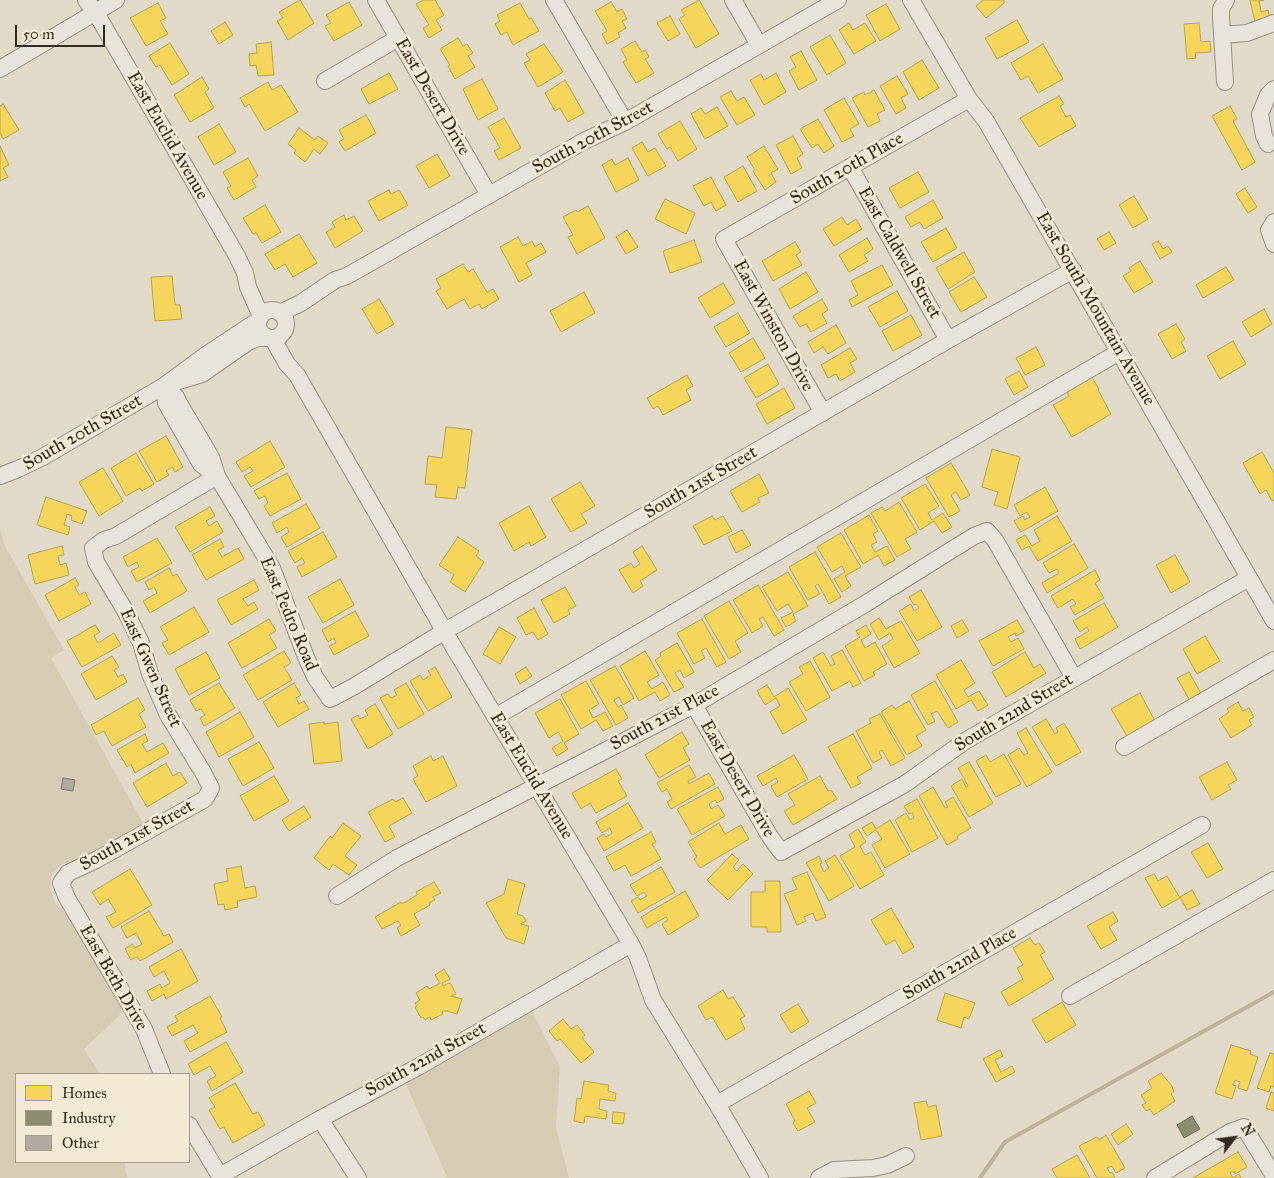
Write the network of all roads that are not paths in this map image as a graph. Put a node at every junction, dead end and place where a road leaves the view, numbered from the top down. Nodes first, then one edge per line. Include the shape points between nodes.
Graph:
1 (86, 0) edge
2 (116, 0) edge
3 (376, 0) edge
4 (554, 0) edge
5 (733, 0) edge
6 (838, 0) edge
7 (911, 0) edge
8 (1226, 0) edge
9 (96, 13) junction
10 (1274, 23) edge
11 (1222, 35) junction
12 (398, 38) junction
13 (759, 45) junction
14 (0, 69) edge
15 (324, 81) dead end
16 (1225, 82) dead end
17 (1274, 89) edge
18 (970, 99) junction
19 (624, 122) junction
20 (1268, 144) dead end
21 (850, 167) junction
22 (489, 195) junction
23 (1274, 222) edge
24 (724, 239) joint
25 (1274, 244) edge
26 (1073, 270) junction
27 (273, 325) junction
28 (948, 340) junction
29 (1119, 352) junction
30 (164, 386) junction
31 (822, 413) junction
32 (0, 476) edge
33 (217, 476) junction
34 (1249, 578) junction
35 (1274, 621) edge
36 (445, 631) junction
37 (1274, 660) edge
38 (1074, 678) junction
39 (330, 698) joint
40 (694, 704) junction
41 (496, 716) junction
42 (1124, 747) dead end
43 (536, 785) junction
44 (211, 788) joint
45 (1202, 825) dead end
46 (781, 852) joint
47 (1274, 880) edge
48 (61, 883) joint
49 (337, 896) dead end
50 (631, 944) junction
51 (1070, 996) dead end
52 (162, 1073) edge
53 (717, 1104) junction
54 (320, 1119) junction
55 (190, 1127) edge
56 (906, 1156) dead end
57 (1274, 1176) edge
58 (358, 1178) edge
59 (760, 1178) edge
60 (819, 1178) edge
61 (1155, 1178) edge

1 - 9 street, East Euclid Avenue
2 - 9 street
3 - 12 street, East Desert Drive
4 - 19 street
5 - 13 street
6 - 13 street, South 20th Street
7 - 18 street, East South Mountain Avenue
8 - 11 street via 1221,9
9 - 14 street
9 - 27 street, East Euclid Avenue
10 - 11 street via 1247,33
11 - 16 street
12 - 15 street
12 - 22 street, East Desert Drive
13 - 19 street, South 20th Street
17 - 20 street via 1260,114
18 - 21 street, South 20th Place
18 - 26 street, East South Mountain Avenue
19 - 22 street, South 20th Street
21 - 24 street, South 20th Place
21 - 28 street, East Caldwell Street
22 - 27 street, South 20th Street via 347,276 339,288
23 - 25 street via 1269,230
24 - 31 street, East Winston Drive
26 - 28 street, South 21st Street
26 - 29 street, East South Mountain Avenue
27 - 30 street, South 20th Street via 202,374
27 - 36 street, East Euclid Avenue via 287,364 297,375
28 - 31 street, South 21st Street
29 - 34 street, East South Mountain Avenue
29 - 41 street
30 - 32 street, South 20th Street via 43,457
30 - 33 street, East Pedro Road via 176,397 211,457
31 - 36 street, South 21st Street
33 - 39 street, East Pedro Road via 272,568 315,677
33 - 44 street, East Gwen Street via 93,548 96,562 141,643 168,715
34 - 35 street, East South Mountain Avenue
34 - 38 street, South 22nd Street
36 - 39 street, South 21st Street
36 - 41 street, East Euclid Avenue
37 - 42 street
38 - 40 street, South 21st Place via 987,531
38 - 46 street, South 22nd Street via 965,740 905,784
40 - 43 street, South 21st Place
40 - 46 street, East Desert Drive
41 - 43 street, East Euclid Avenue
43 - 49 street, South 21st Place via 397,858
43 - 50 street, East Euclid Avenue
44 - 48 street, South 21st Street via 205,799 68,873
45 - 53 street, South 22nd Place
47 - 51 street
48 - 52 street, East Beth Drive via 144,1029
50 - 53 street, East Euclid Avenue via 653,1000
50 - 54 street, South 22nd Street via 418,1067
53 - 59 street, East Euclid Avenue
54 - 55 street, South 22nd Street via 220,1176
54 - 58 street
56 - 60 street via 873,1168 834,1170
57 - 61 street via 1244,1127 1230,1132

